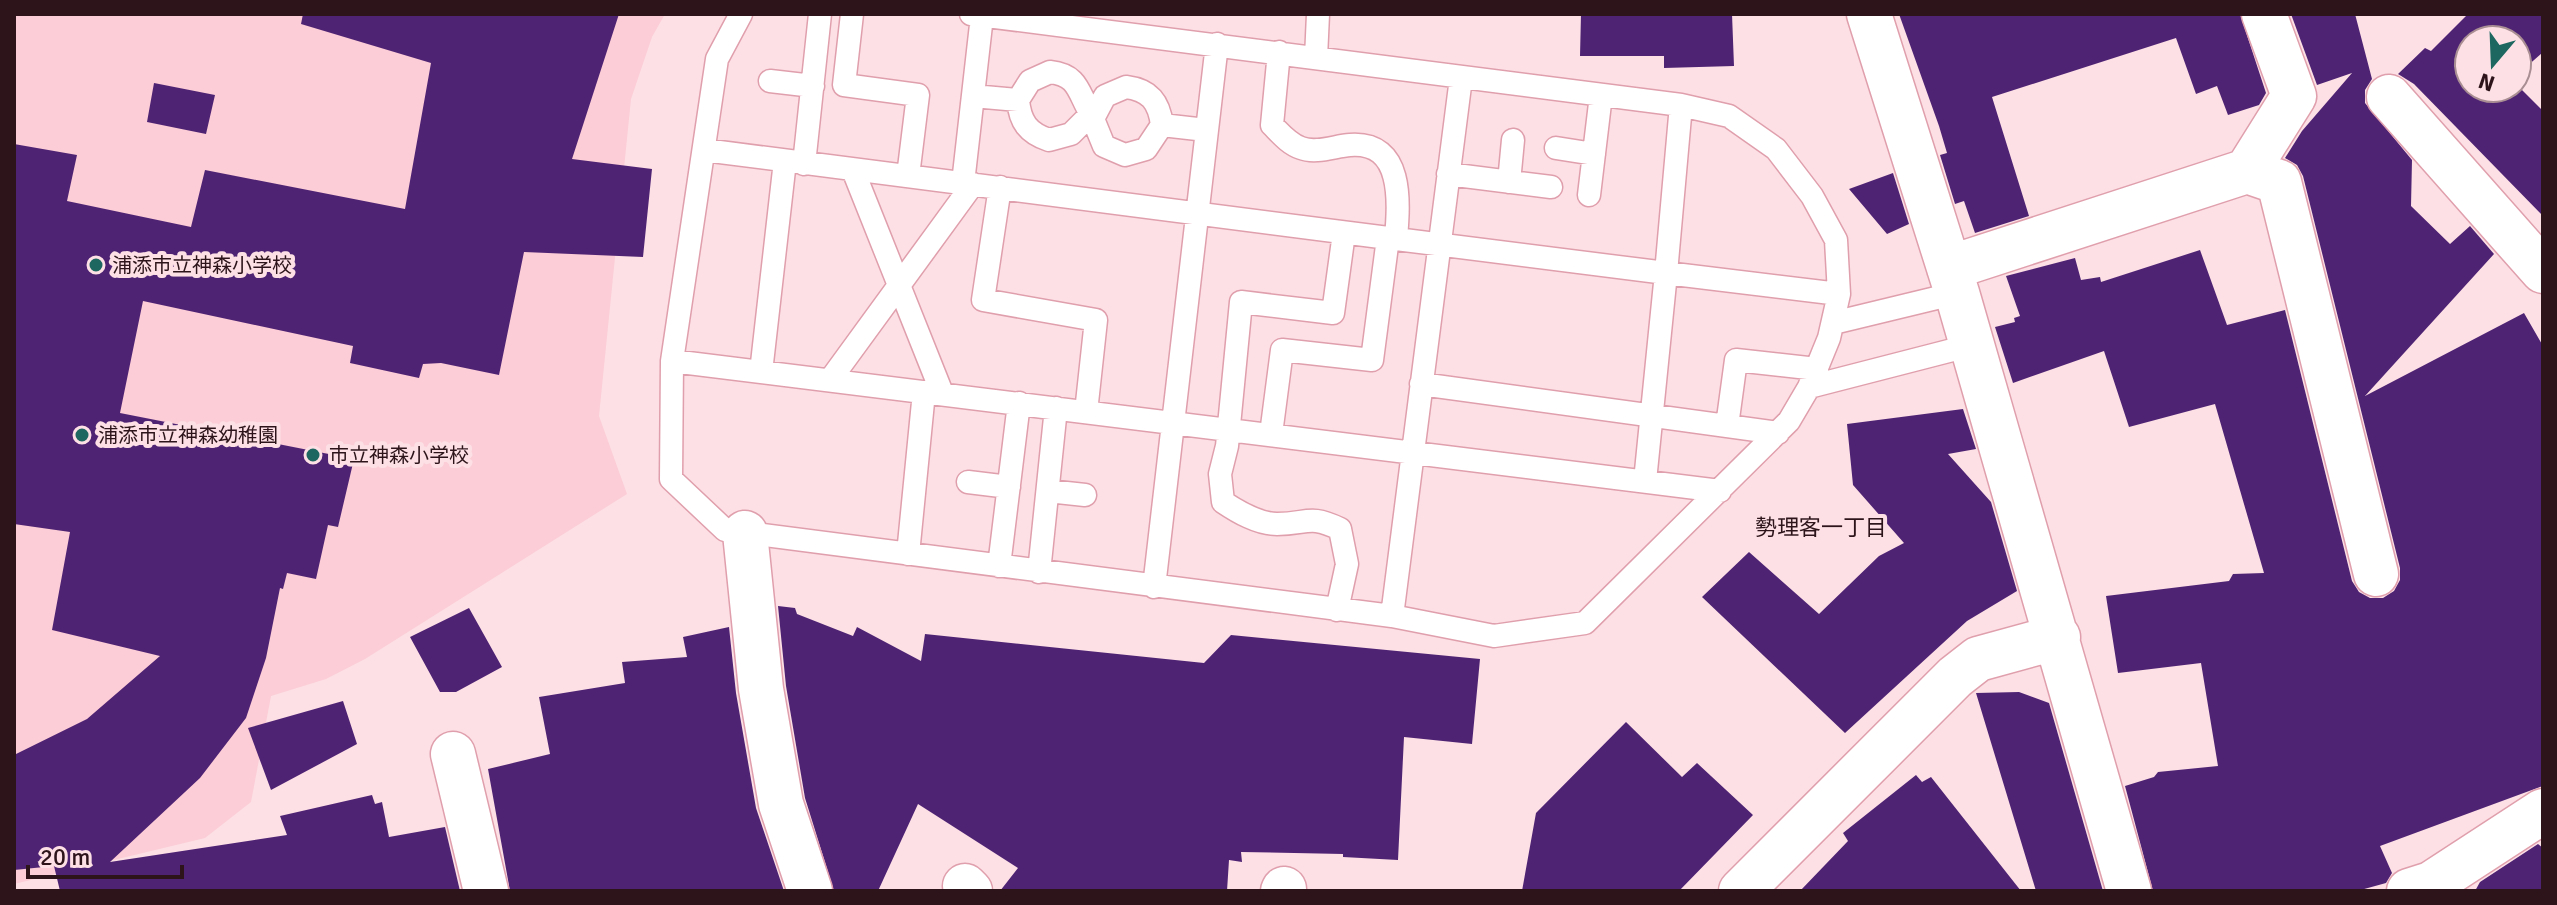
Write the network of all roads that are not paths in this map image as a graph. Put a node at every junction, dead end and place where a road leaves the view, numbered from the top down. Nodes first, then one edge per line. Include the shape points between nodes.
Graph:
1 (724, 14) edge
2 (741, 14) edge
3 (820, 14) edge
4 (852, 14) edge
5 (1318, 14) edge
6 (1869, 14) edge
7 (2264, 14) edge
8 (977, 15) edge
9 (1217, 44) junction
10 (1279, 52) junction
11 (1316, 58) junction
12 (717, 59) junction
13 (1461, 78) junction
14 (770, 81) dead end
15 (813, 86) junction
16 (1601, 95) junction
17 (973, 96) junction
18 (2389, 97) dead end
19 (1018, 100) junction
20 (1681, 105) junction
21 (1091, 114) junction
22 (1162, 125) junction
23 (1206, 130) junction
24 (1513, 140) dead end
25 (1556, 148) dead end
26 (704, 150) junction
27 (1594, 154) junction
28 (794, 163) junction
29 (853, 170) junction
30 (2247, 171) junction
31 (1448, 174) junction
32 (908, 176) junction
33 (1509, 182) junction
34 (968, 184) junction
35 (1000, 187) junction
36 (1551, 187) dead end
37 (1589, 195) dead end
38 (1196, 214) junction
39 (1344, 233) junction
40 (1392, 238) junction
41 (1439, 246) junction
42 (2543, 271) edge
43 (1666, 273) junction
44 (1953, 280) junction
45 (899, 286) junction
46 (1839, 294) junction
47 (1833, 323) junction
48 (1972, 345) junction
49 (672, 361) junction
50 (761, 372) junction
51 (1813, 378) junction
52 (830, 380) junction
53 (1421, 384) junction
54 (933, 393) junction
55 (1019, 403) junction
56 (1056, 408) junction
57 (1086, 412) junction
58 (1651, 415) junction
59 (1175, 422) junction
60 (1727, 426) junction
61 (1228, 429) junction
62 (1778, 433) junction
63 (1271, 434) junction
64 (1412, 451) junction
65 (1645, 481) junction
66 (968, 482) dead end
67 (1009, 487) junction
68 (1048, 491) junction
69 (1720, 491) junction
70 (1085, 495) dead end
71 (745, 533) junction
72 (908, 554) junction
73 (999, 566) junction
74 (1039, 572) junction
75 (2376, 574) dead end
76 (1154, 587) junction
77 (1337, 610) junction
78 (1392, 616) junction
79 (2058, 637) junction
80 (453, 754) dead end
81 (2543, 811) edge
82 (486, 891) edge
83 (810, 891) edge
84 (1741, 891) edge
85 (2129, 891) edge
86 (2409, 891) edge

1 - 12 lane
2 - 12 lane
3 - 15 lane
4 - 32 lane via 844,85 918,95
5 - 11 lane
6 - 44 street
7 - 30 street via 2294,96
8 - 9 lane
8 - 17 lane
9 - 10 lane
9 - 23 lane
10 - 11 lane
10 - 40 lane via 1272,125 1304,150 1353,144 1377,149 1395,168 1399,210
11 - 13 lane
12 - 26 lane
13 - 16 lane
13 - 31 lane
14 - 15 lane
15 - 28 lane
16 - 20 lane
16 - 27 lane
17 - 19 lane
17 - 34 lane
18 - 42 street
19 - 21 lane via 1029,131 1049,140 1071,134
19 - 21 lane via 1039,75 1061,73 1079,86
20 - 43 lane
20 - 46 lane via 1729,116 1776,149 1812,196 1836,240
21 - 22 lane via 1114,90 1137,89 1155,100
21 - 22 lane via 1104,146 1125,155 1146,149
22 - 23 lane
23 - 38 lane
24 - 33 lane
25 - 27 lane
26 - 28 lane
26 - 49 lane
27 - 37 lane
28 - 29 lane
28 - 50 lane
29 - 32 lane
29 - 45 lane
30 - 44 street
30 - 75 street via 2279,182
31 - 33 lane
31 - 41 lane
32 - 34 lane
33 - 36 lane
34 - 35 lane
34 - 45 lane
35 - 38 lane
35 - 57 lane via 983,300 1096,320
38 - 39 lane
38 - 59 lane
39 - 40 lane
39 - 61 lane via 1333,313 1241,302
40 - 41 lane
40 - 63 lane via 1372,360 1282,350
41 - 43 lane
41 - 53 lane
43 - 46 lane
43 - 58 lane
44 - 47 lane
44 - 48 street
45 - 52 lane
45 - 54 lane
46 - 47 lane
47 - 51 lane
48 - 51 lane
48 - 79 street
49 - 50 lane
49 - 71 lane via 671,479 725,530
50 - 52 lane
51 - 60 lane via 1736,360
51 - 62 lane
52 - 54 lane
53 - 58 lane
53 - 64 lane
54 - 55 lane
54 - 72 lane
55 - 56 lane
55 - 67 lane
56 - 57 lane
56 - 68 lane
57 - 59 lane
58 - 60 lane
58 - 65 lane
59 - 61 lane
59 - 76 lane
60 - 62 lane
61 - 63 lane
61 - 77 lane via 1220,474 1223,502 1274,524 1318,518 1340,529 1347,564
62 - 69 lane
63 - 64 lane
64 - 65 lane
64 - 78 lane
65 - 69 lane
66 - 67 lane
67 - 73 lane
68 - 70 lane
68 - 74 lane
69 - 78 lane via 1585,623 1494,636
71 - 72 lane
71 - 83 street via 761,689 781,804
72 - 73 lane
73 - 74 lane
74 - 76 lane
76 - 77 lane
77 - 78 lane
79 - 84 street via 1978,659 1955,677
79 - 85 street
80 - 82 street
81 - 86 street via 2431,884

